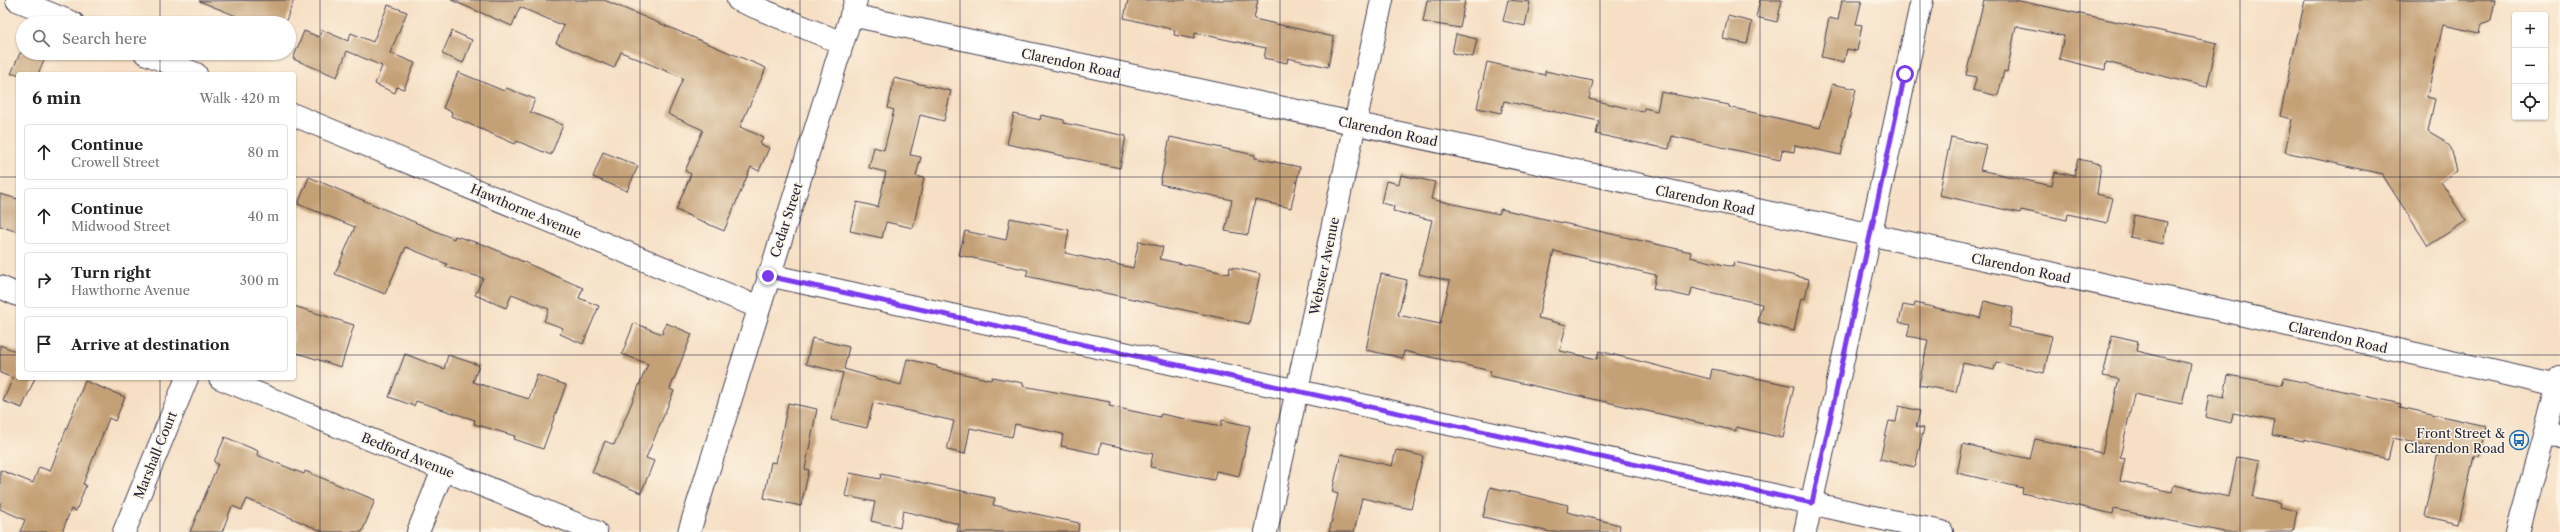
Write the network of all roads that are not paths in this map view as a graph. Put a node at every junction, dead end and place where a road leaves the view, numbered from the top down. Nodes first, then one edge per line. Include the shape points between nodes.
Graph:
1 (18, 0) edge
2 (738, 0) edge
3 (1382, 0) edge
4 (1922, 0) edge
5 (854, 8) edge
6 (56, 16) edge
7 (842, 43) junction
8 (162, 60) edge
9 (191, 72) edge
10 (296, 116) edge
11 (1355, 124) junction
12 (1870, 236) junction
13 (768, 276) junction
14 (0, 288) edge
15 (16, 294) edge
16 (758, 307) junction
17 (186, 380) edge
18 (225, 380) edge
19 (2559, 382) edge
20 (1297, 391) junction
21 (2552, 436) edge
22 (443, 470) junction
23 (1812, 503) junction
24 (124, 532) edge
25 (418, 532) edge
26 (596, 532) edge
27 (688, 532) edge
28 (1266, 532) edge
29 (1805, 532) edge
30 (1942, 532) edge
31 (2517, 532) edge

1 - 6 street
2 - 7 street
3 - 11 street, Webster Avenue
4 - 12 street
5 - 7 street, Cedar Street
5 - 11 street, Clarendon Road
7 - 13 street, Cedar Street
8 - 9 street
10 - 16 street, Hawthorne Avenue
11 - 12 street, Clarendon Road
11 - 20 street, Webster Avenue
12 - 19 street, Clarendon Road
12 - 23 street
13 - 16 street, Cedar Street
13 - 20 street
14 - 15 street
16 - 27 street, Cedar Street
17 - 24 street, Marshall Court
18 - 22 street, Bedford Avenue
19 - 21 street
20 - 23 street
20 - 28 street, Webster Avenue
21 - 31 street
22 - 25 street
22 - 26 street, Bedford Avenue
23 - 29 street
23 - 30 street

